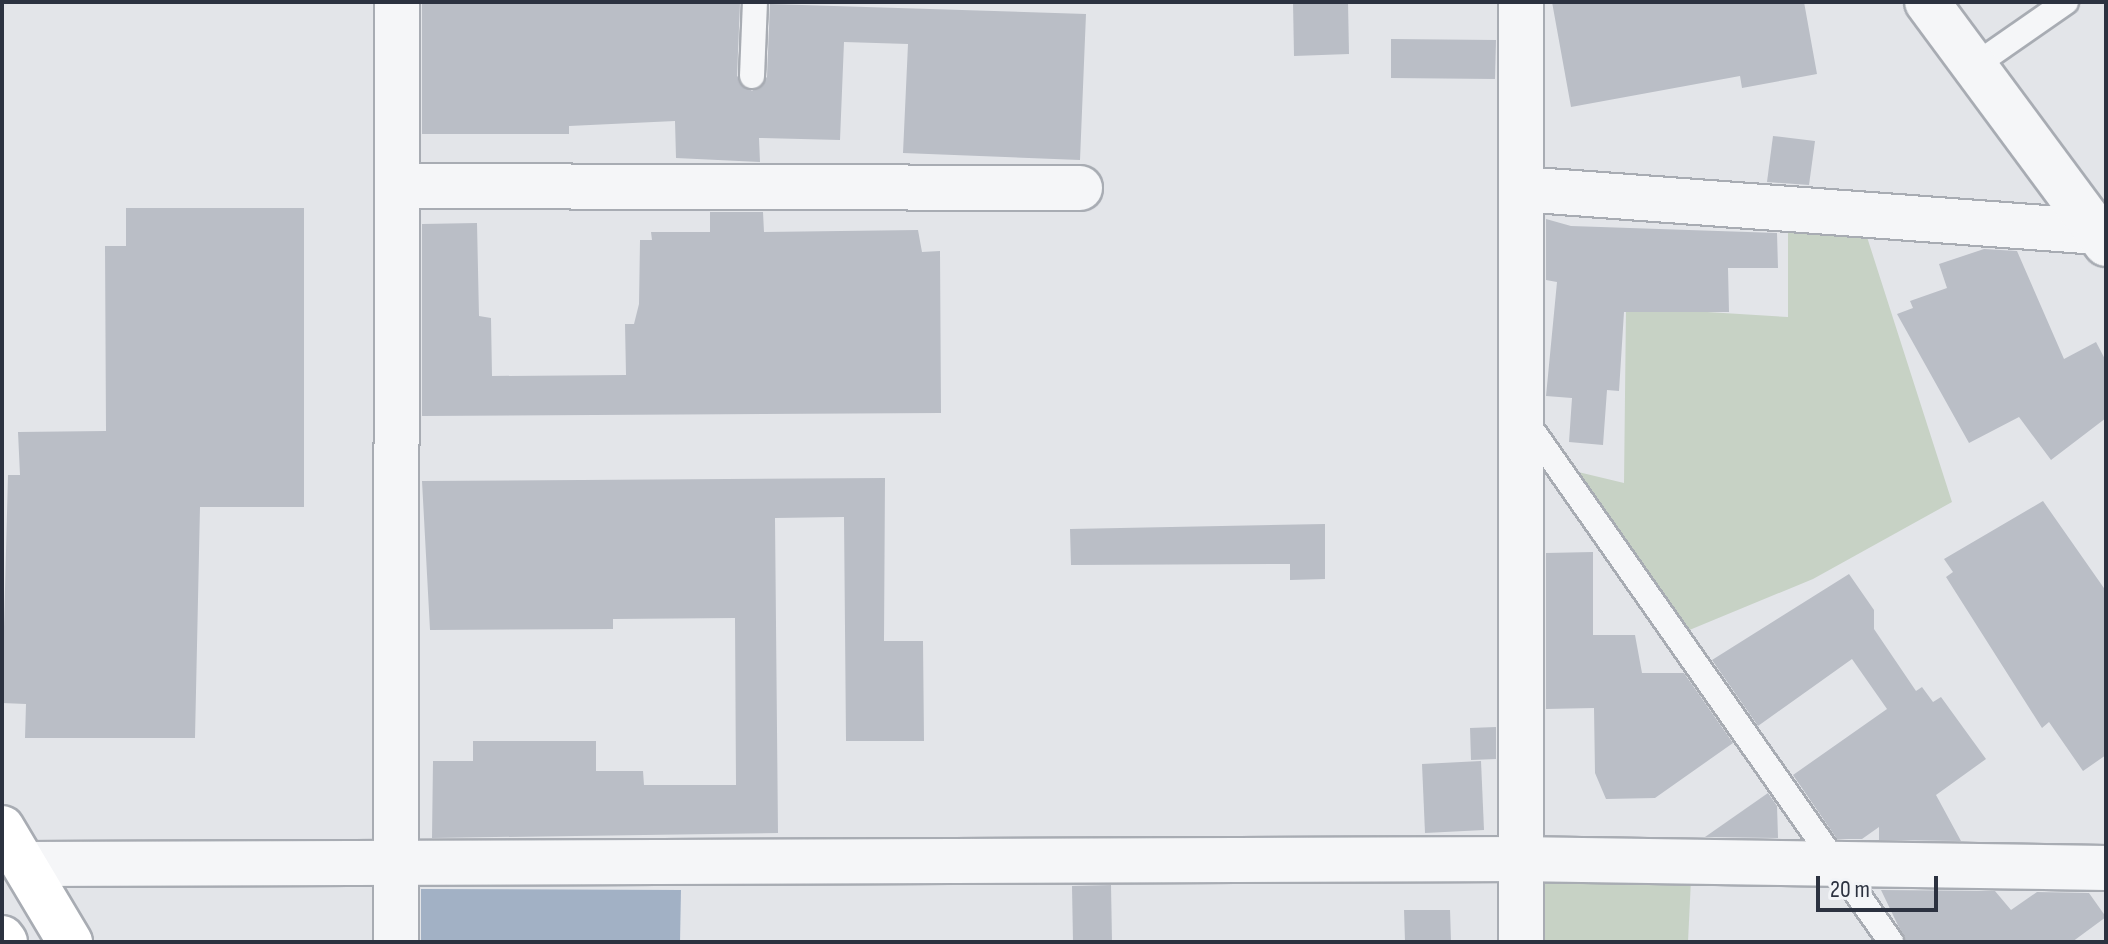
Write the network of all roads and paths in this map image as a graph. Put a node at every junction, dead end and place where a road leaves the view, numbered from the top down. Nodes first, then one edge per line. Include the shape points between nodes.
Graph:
1 (397, 2) edge
2 (755, 2) edge
3 (1521, 2) edge
4 (1927, 2) edge
5 (2066, 2) edge
6 (1974, 66) junction
7 (752, 76) dead end
8 (398, 186) junction
9 (1080, 188) dead end
10 (1521, 189) junction
11 (2102, 238) edge
12 (1522, 415) junction
13 (2, 828) edge
14 (1523, 859) junction
15 (26, 864) junction
16 (398, 864) junction
17 (1836, 864) junction
18 (2106, 868) edge
19 (70, 942) edge
20 (396, 942) edge
21 (1521, 942) edge
22 (1891, 942) edge

1 - 8 street
2 - 7 lane
3 - 10 street
4 - 6 street
5 - 6 lane
6 - 11 street
8 - 9 street
8 - 16 street
10 - 11 street
10 - 12 street
12 - 14 street
12 - 17 lane
13 - 15 highway
14 - 16 street
14 - 17 street
14 - 21 street
15 - 16 street
15 - 19 highway
16 - 20 street
17 - 18 street
17 - 22 lane

